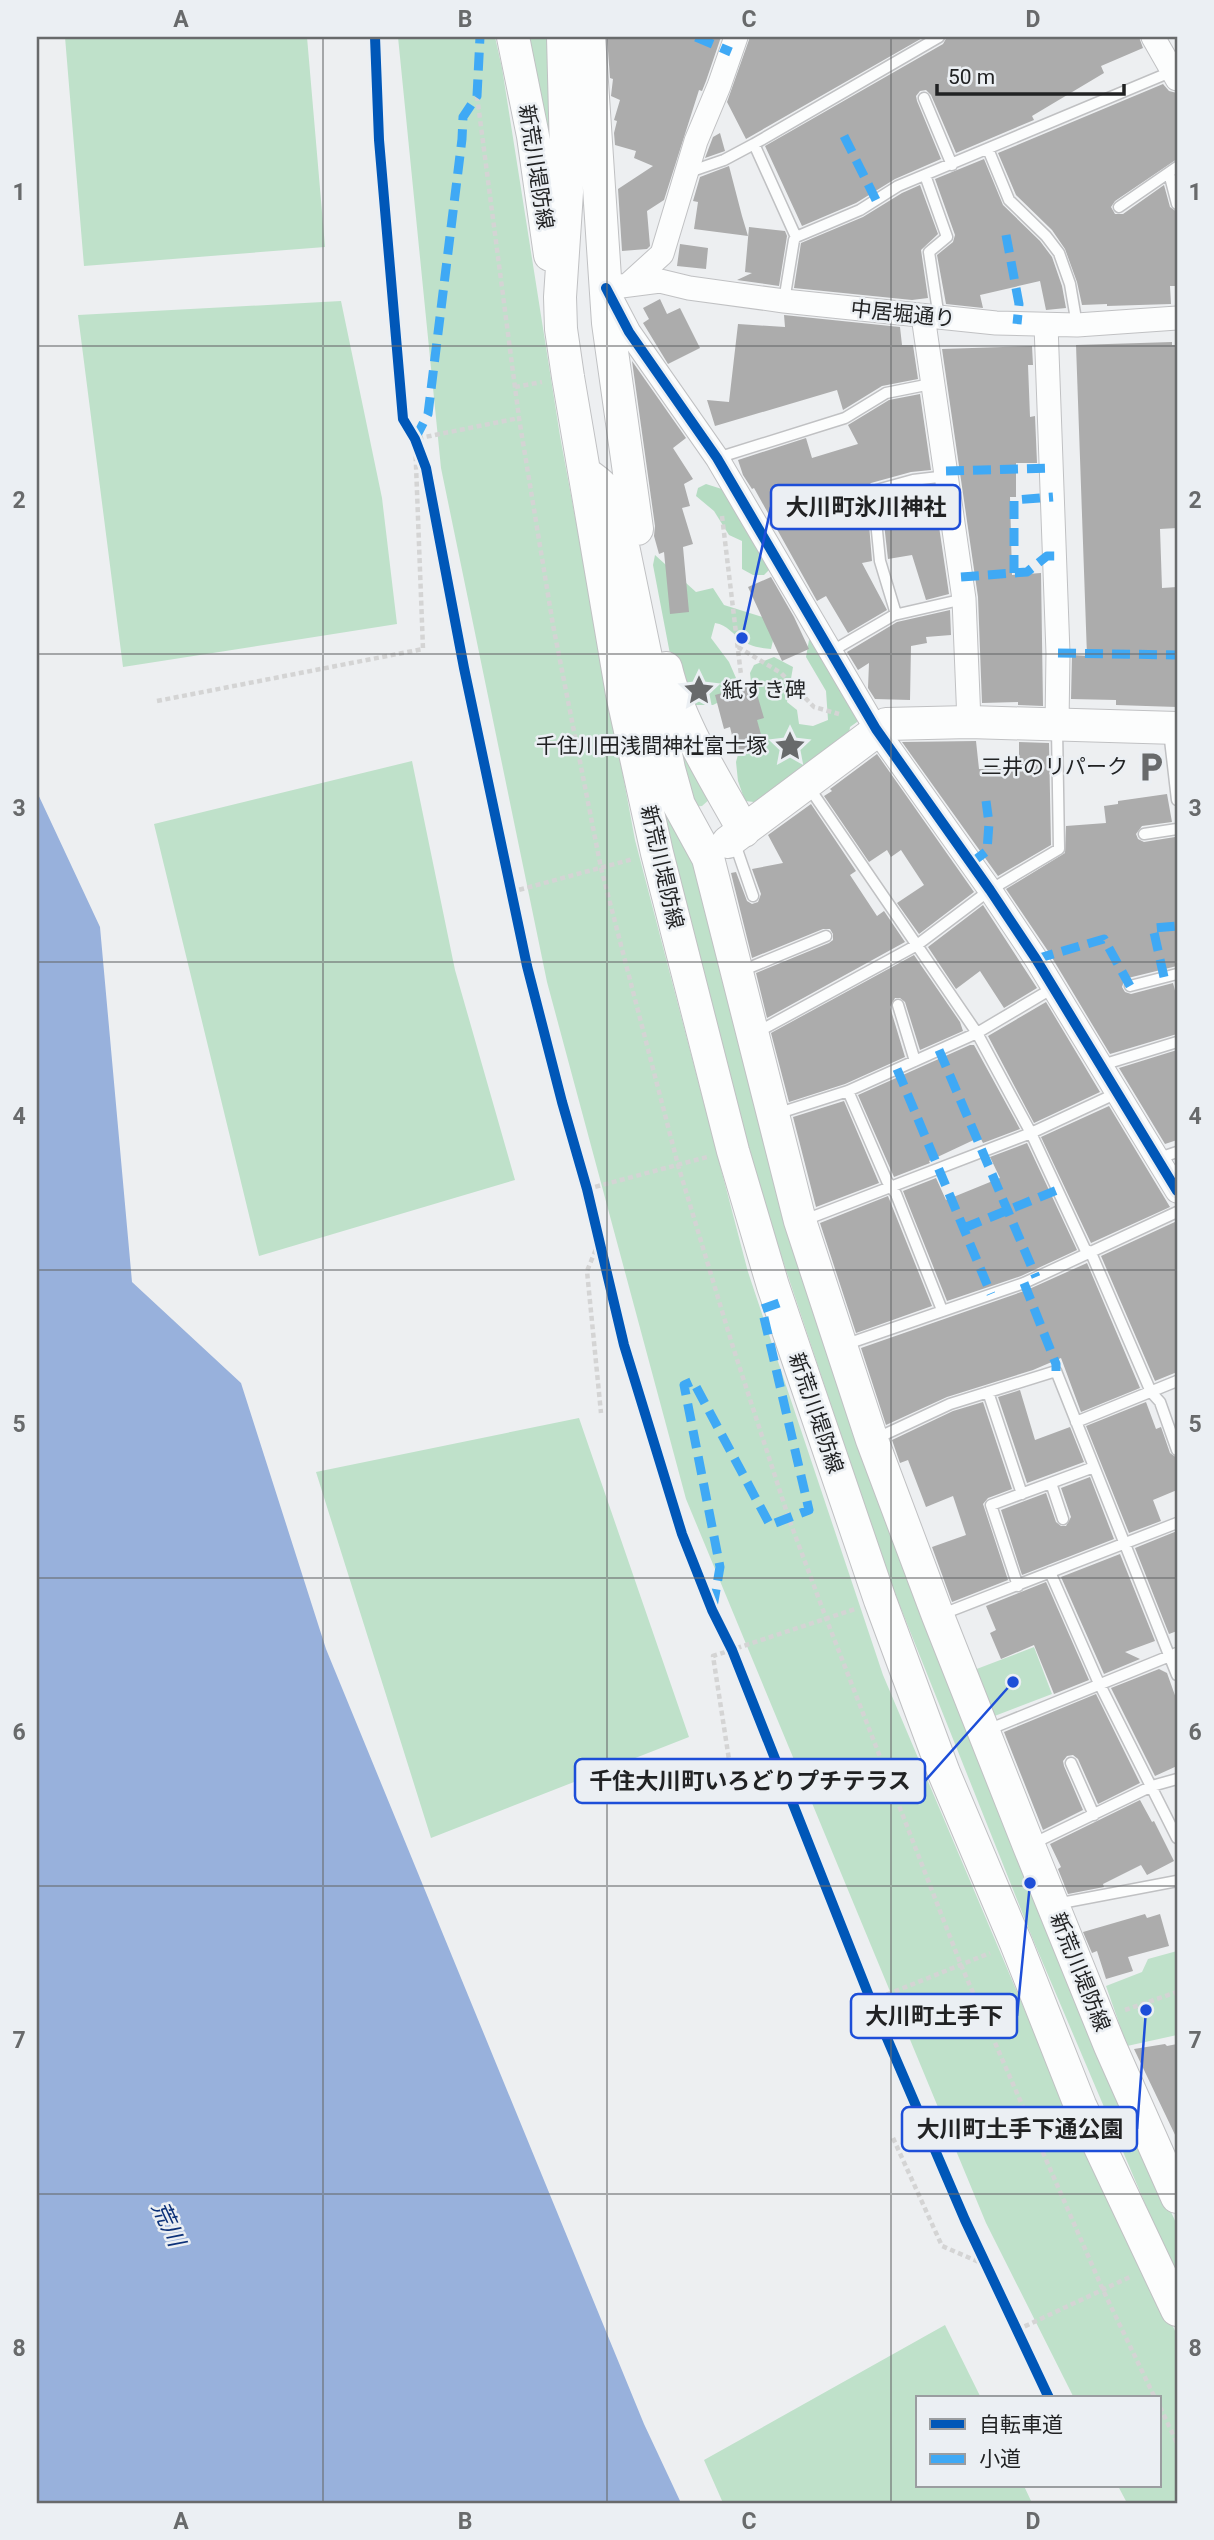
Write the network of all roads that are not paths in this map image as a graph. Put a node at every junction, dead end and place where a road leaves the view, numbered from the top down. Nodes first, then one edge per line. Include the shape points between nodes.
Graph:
1 (513, 37) edge
2 (563, 37) edge
3 (589, 37) edge
4 (736, 37) edge
5 (939, 37) edge
6 (1153, 37) edge
7 (1175, 75) edge
8 (924, 98) dead end
9 (754, 145) junction
10 (988, 149) junction
11 (952, 165) junction
12 (1173, 170) edge
13 (686, 173) junction
14 (925, 176) junction
15 (1177, 204) edge
16 (1119, 207) dead end
17 (796, 237) junction
18 (618, 286) junction
19 (560, 297) junction
20 (784, 301) junction
21 (931, 317) junction
22 (1177, 318) edge
23 (1046, 325) junction
24 (1077, 325) junction
25 (931, 384) junction
26 (717, 458) junction
27 (585, 473) junction
28 (947, 476) junction
29 (964, 598) junction
30 (896, 614) junction
31 (832, 651) junction
32 (969, 722) junction
33 (873, 723) junction
34 (1057, 724) junction
35 (1173, 728) edge
36 (806, 783) junction
37 (719, 786) junction
38 (1177, 800) edge
39 (679, 805) junction
40 (1177, 829) edge
41 (1144, 834) dead end
42 (738, 835) junction
43 (708, 858) junction
44 (990, 890) junction
45 (753, 896) dead end
46 (826, 936) dead end
47 (917, 945) junction
48 (736, 973) junction
49 (1177, 974) edge
50 (1130, 986) dead end
51 (1054, 988) junction
52 (898, 1005) dead end
53 (977, 1033) junction
54 (752, 1036) junction
55 (1177, 1042) edge
56 (915, 1061) junction
57 (1102, 1065) junction
58 (848, 1091) junction
59 (1117, 1093) junction
60 (773, 1115) junction
61 (1031, 1133) junction
62 (1168, 1155) edge
63 (891, 1187) junction
64 (1177, 1191) edge
65 (1177, 1212) edge
66 (800, 1221) junction
67 (1091, 1254) junction
68 (942, 1310) junction
69 (842, 1346) junction
70 (1177, 1381) edge
71 (988, 1392) junction
72 (1151, 1392) junction
73 (1076, 1422) junction
74 (872, 1440) junction
75 (1177, 1450) edge
76 (1094, 1467) junction
77 (1051, 1483) junction
78 (1022, 1494) junction
79 (1063, 1519) dead end
80 (1177, 1523) edge
81 (1125, 1544) junction
82 (1050, 1572) junction
83 (1018, 1586) junction
84 (938, 1616) junction
85 (1173, 1655) edge
86 (1177, 1675) edge
87 (1101, 1684) junction
88 (983, 1732) junction
89 (1071, 1763) dead end
90 (1177, 1779) edge
91 (1152, 1786) junction
92 (1094, 1815) junction
93 (1177, 1838) edge
94 (1029, 1846) junction
95 (1177, 1881) edge
96 (1053, 1905) junction
97 (1177, 2197) edge
98 (1177, 2310) edge

1 - 19 main road, 新荒川堤防線 via 533,136 552,273
2 - 19 main road, 新荒川堤防線 via 567,192
3 - 18 main road
4 - 13 street
5 - 9 lane
6 - 7 street
7 - 10 lane
8 - 11 lane
9 - 13 lane
9 - 17 lane
10 - 11 lane
10 - 24 lane via 1009,200 1059,253
11 - 14 lane
12 - 15 lane
12 - 16 lane
13 - 18 street via 662,254
14 - 17 lane
14 - 21 lane via 947,237 929,252
17 - 20 lane
18 - 20 street, 中居堀通り via 660,281
18 - 26 street via 627,329
18 - 37 main road via 608,323 640,555 671,687
19 - 27 main road, 新荒川堤防線 via 561,329
20 - 21 street, 中居堀通り
21 - 23 street, 中居堀通り
21 - 25 street
22 - 24 street, 中居堀通り
23 - 24 street, 中居堀通り
23 - 34 street
25 - 26 lane via 886,393 845,418
25 - 28 street
26 - 31 street
27 - 39 main road, 新荒川堤防線 via 605,488 615,507
27 - 98 main road, 新荒川堤防線 via 622,694 657,853 733,1151 773,1286 944,1773 1080,2105
28 - 29 street
28 - 30 lane via 873,491 880,561
29 - 30 lane
29 - 32 street
30 - 31 lane
31 - 33 street
32 - 33 main road
32 - 34 main road
33 - 36 main road
33 - 44 street
34 - 35 main road
34 - 44 lane via 1059,849
35 - 38 lane
36 - 42 main road
36 - 47 lane
37 - 39 main road via 718,810 706,818 691,817
37 - 42 main road
39 - 43 main road, 新荒川堤防線
40 - 41 lane
42 - 43 main road
42 - 45 lane
43 - 48 main road, 新荒川堤防線
44 - 47 lane
44 - 51 street
46 - 48 lane
47 - 53 lane
47 - 54 lane
48 - 54 main road, 新荒川堤防線
49 - 50 lane
51 - 53 lane
51 - 57 street
52 - 56 lane
53 - 56 lane
53 - 61 lane
54 - 60 main road, 新荒川堤防線
55 - 57 lane
56 - 58 lane
57 - 59 street
58 - 60 lane
58 - 63 lane
59 - 61 lane
59 - 62 street
60 - 66 main road, 新荒川堤防線
61 - 63 lane
61 - 67 lane
62 - 64 street
63 - 66 lane
63 - 68 lane
65 - 67 lane
66 - 69 main road, 新荒川堤防線
67 - 68 lane via 1024,1283
67 - 72 lane
68 - 69 lane
69 - 74 main road, 新荒川堤防線
70 - 72 lane
71 - 73 lane via 1056,1371
71 - 74 lane
71 - 78 lane
72 - 73 lane
72 - 75 lane via 1160,1402
73 - 76 lane
74 - 84 main road, 新荒川堤防線
76 - 77 lane
76 - 81 lane
77 - 78 lane
77 - 79 lane
78 - 83 lane via 991,1505
80 - 81 lane
81 - 82 lane
81 - 85 lane
82 - 83 lane
82 - 87 lane
83 - 84 lane
84 - 88 main road, 新荒川堤防線
85 - 86 lane
85 - 87 lane
87 - 88 lane
87 - 91 lane
88 - 94 main road, 新荒川堤防線
89 - 92 lane
90 - 91 lane
91 - 92 lane
91 - 93 lane
92 - 94 lane
94 - 96 main road, 新荒川堤防線
95 - 96 lane
96 - 97 main road, 新荒川堤防線

